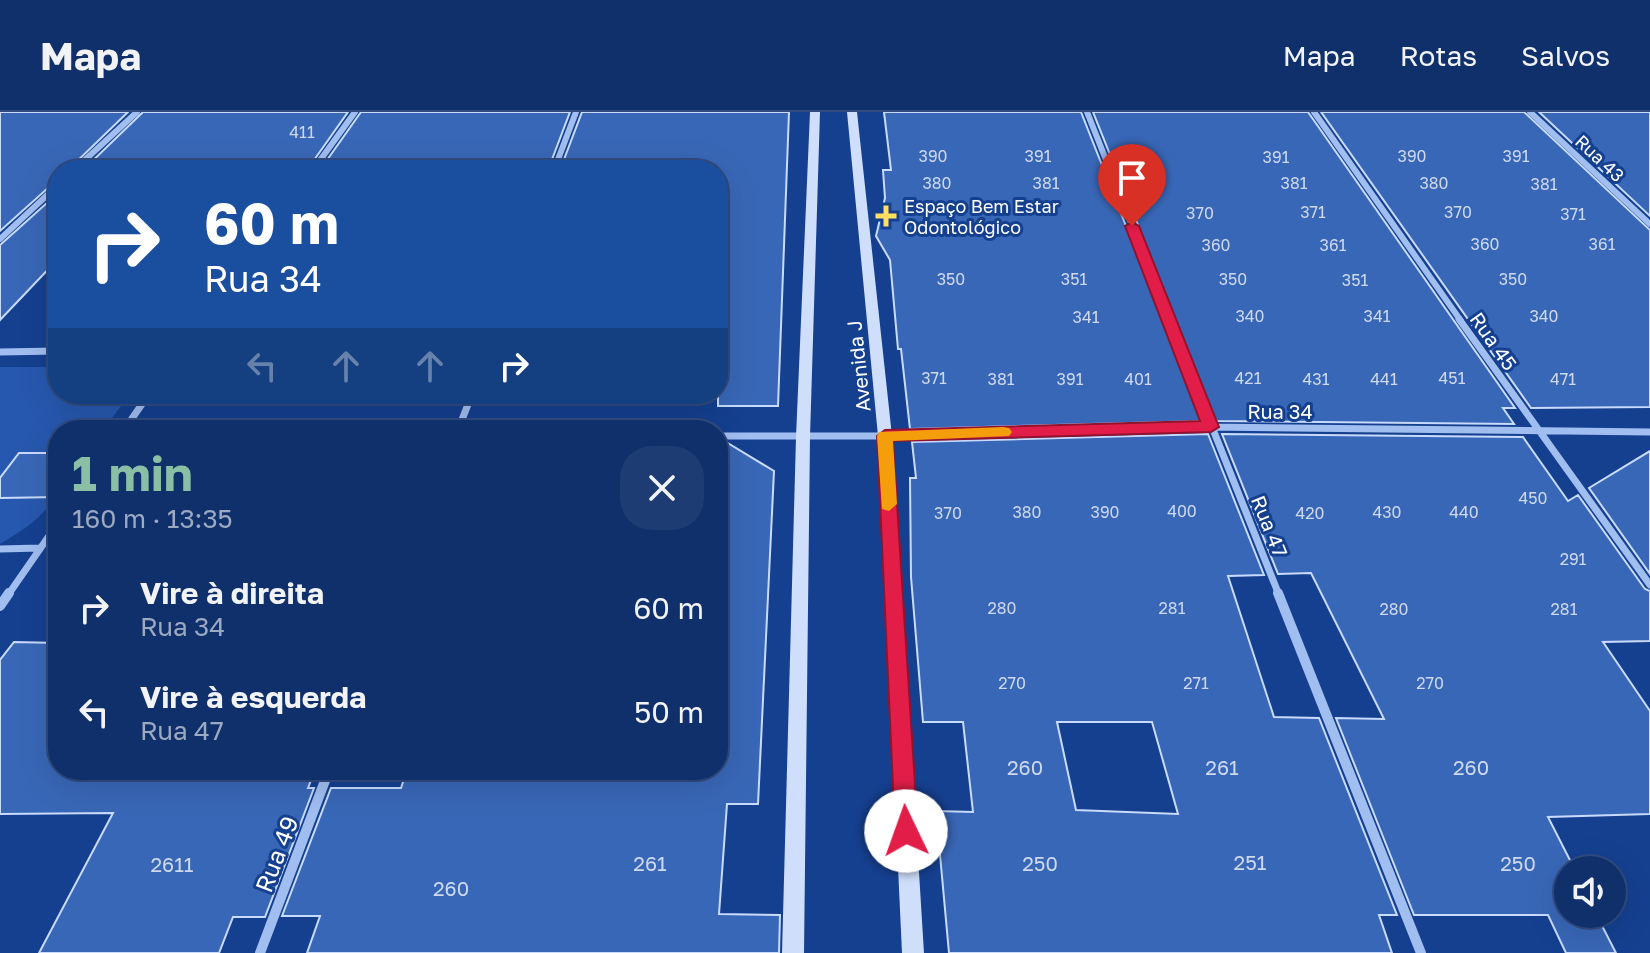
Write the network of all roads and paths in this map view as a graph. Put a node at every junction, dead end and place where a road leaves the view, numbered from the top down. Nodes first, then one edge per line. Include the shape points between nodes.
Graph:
1 (137, 112) edge
2 (355, 112) edge
3 (576, 112) edge
4 (815, 112) edge
5 (852, 112) edge
6 (1087, 112) edge
7 (1314, 112) edge
8 (1530, 112) edge
9 (85, 160) edge
10 (320, 160) edge
11 (558, 160) edge
12 (48, 194) edge
13 (1650, 224) edge
14 (0, 239) edge
15 (48, 351) edge
16 (0, 352) edge
17 (1211, 427) junction
18 (1536, 429) junction
19 (1650, 432) edge
20 (728, 436) edge
21 (885, 436) junction
22 (803, 437) junction
23 (48, 537) edge
24 (40, 548) junction
25 (0, 549) edge
26 (1650, 585) edge
27 (0, 606) edge
28 (325, 780) edge
29 (260, 953) edge
30 (793, 953) edge
31 (913, 953) edge
32 (1421, 953) edge

1 - 9 street
2 - 10 street
3 - 11 street
4 - 22 street
5 - 21 street, Avenida J
6 - 17 street, Rua 47
7 - 18 street, Rua 45
8 - 13 street, Rua 43
12 - 14 street
15 - 16 street
17 - 18 street, Rua 34
17 - 21 street, Rua 34
17 - 32 street, Rua 47
18 - 19 street, Rua 34
18 - 26 street, Rua 45
20 - 22 street, Rua 34
21 - 22 street, Rua 34
21 - 31 street, Avenida J
22 - 30 street
23 - 24 street
24 - 25 street
24 - 27 street
28 - 29 street, Rua 49

